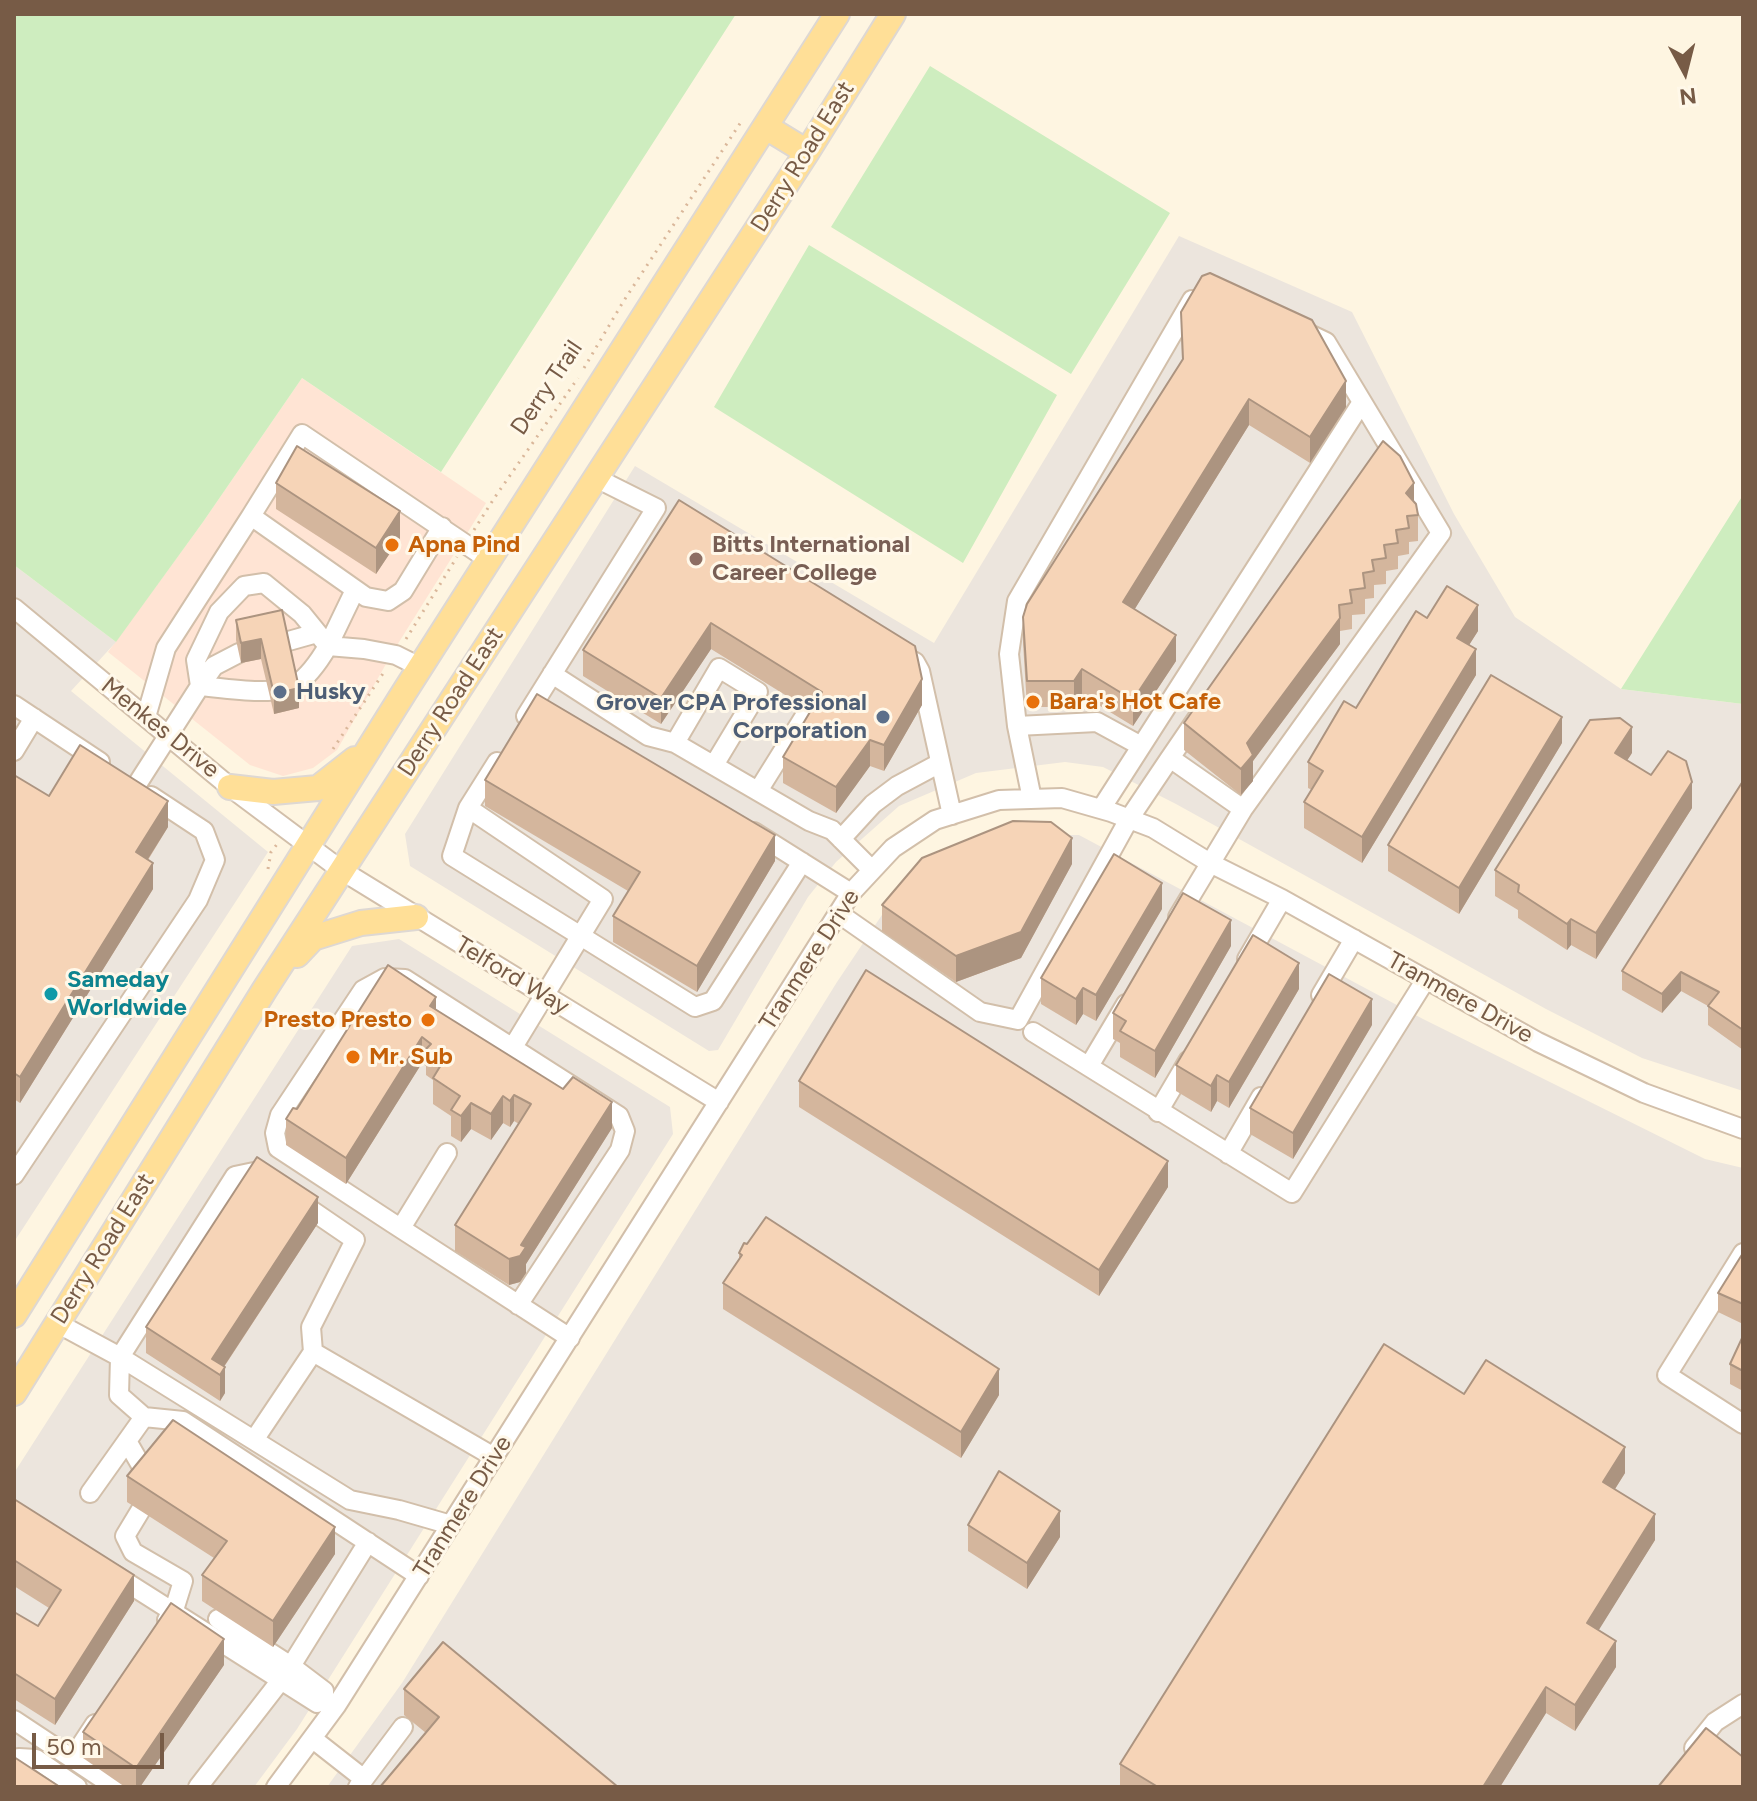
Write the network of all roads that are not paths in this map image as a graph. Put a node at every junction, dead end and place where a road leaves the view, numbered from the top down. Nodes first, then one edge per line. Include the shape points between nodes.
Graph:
1 (837, 14) edge
2 (893, 14) edge
3 (754, 124) junction
4 (807, 152) junction
5 (1201, 285) edge
6 (1285, 323) edge
7 (1362, 402) junction
8 (596, 478) junction
9 (251, 516) junction
10 (442, 527) junction
11 (489, 560) junction
12 (355, 590) junction
13 (14, 608) edge
14 (322, 639) junction
15 (285, 642) edge
16 (889, 646) edge
17 (239, 653) edge
18 (420, 667) junction
19 (552, 674) junction
20 (200, 686) junction
21 (14, 705) edge
22 (1206, 705) edge
23 (806, 714) edge
24 (146, 717) junction
25 (34, 718) junction
26 (1017, 726) junction
27 (169, 736) junction
28 (675, 743) junction
29 (1141, 746) junction
30 (370, 748) junction
31 (14, 751) edge
32 (1170, 758) junction
33 (940, 763) junction
34 (714, 765) junction
35 (124, 778) junction
36 (230, 787) junction
37 (758, 791) junction
38 (1032, 799) junction
39 (468, 808) junction
40 (1101, 809) junction
41 (1243, 809) junction
42 (952, 815) junction
43 (1129, 819) junction
44 (745, 826) edge
45 (841, 839) junction
46 (308, 844) junction
47 (802, 862) junction
48 (1210, 863) junction
49 (341, 870) junction
50 (872, 870) junction
51 (851, 893) junction
52 (1282, 899) junction
53 (838, 913) junction
54 (416, 917) junction
55 (1169, 931) edge
56 (581, 935) junction
57 (1354, 939) junction
58 (1235, 979) edge
59 (1426, 979) junction
60 (1137, 985) edge
61 (265, 989) junction
62 (544, 995) junction
63 (1315, 1006) edge
64 (1033, 1032) dead end
65 (1197, 1045) edge
66 (513, 1047) junction
67 (1089, 1066) junction
68 (1267, 1087) edge
69 (719, 1102) junction
70 (1158, 1112) junction
71 (1743, 1129) edge
72 (447, 1153) dead end
73 (1228, 1154) junction
74 (14, 1175) edge
75 (401, 1228) junction
76 (1743, 1253) edge
77 (518, 1305) junction
78 (14, 1315) edge
79 (57, 1323) junction
80 (570, 1338) junction
81 (313, 1352) junction
82 (120, 1357) junction
83 (14, 1393) edge
84 (144, 1417) junction
85 (1743, 1424) edge
86 (254, 1440) junction
87 (127, 1441) junction
88 (494, 1457) junction
89 (90, 1493) dead end
90 (451, 1525) junction
91 (368, 1542) junction
92 (97, 1564) edge
93 (419, 1576) junction
94 (172, 1612) junction
95 (218, 1619) dead end
96 (155, 1637) edge
97 (286, 1673) junction
98 (330, 1702) junction
99 (1743, 1704) edge
100 (105, 1710) edge
101 (14, 1720) edge
102 (403, 1727) dead end
103 (313, 1739) junction
104 (72, 1759) junction
105 (1679, 1765) edge
106 (14, 1766) edge
107 (361, 1783) edge
108 (77, 1787) edge
109 (115, 1787) edge
110 (198, 1787) edge
111 (276, 1787) edge

1 - 3 main road, Derry Road East
2 - 4 main road, Derry Road East
3 - 4 main road
3 - 11 main road, Derry Road East
4 - 8 main road, Derry Road East
5 - 26 street via 1017,601 1009,654
6 - 7 street via 1326,342
7 - 29 street
7 - 41 street via 1380,446 1441,533
8 - 19 street via 662,512
8 - 49 main road, Derry Road East
9 - 10 street via 302,434
9 - 12 street
9 - 24 street via 166,648
10 - 11 street
10 - 12 street via 403,591 388,601
11 - 18 main road, Derry Road East
12 - 14 street
13 - 24 street, Menkes Drive
14 - 15 street
14 - 18 street via 396,655
14 - 20 street via 319,661 294,686 269,691
14 - 20 street via 302,614 264,583 244,586 219,612 196,660
16 - 33 street via 920,671
17 - 20 street via 214,666
18 - 30 main road, Derry Road East
19 - 28 street via 648,736
19 - 39 street via 543,702 510,741
20 - 27 street
21 - 25 street
22 - 32 street
23 - 37 street
24 - 27 street, Menkes Drive
25 - 31 street
25 - 35 street
26 - 29 street via 1097,722
26 - 38 street
27 - 35 street
27 - 36 street, Menkes Drive
28 - 34 street
28 - 34 street via 719,668 758,692
29 - 40 street
30 - 36 main road via 318,788 273,792
30 - 46 main road, Derry Road East
32 - 41 street
32 - 43 street
33 - 42 street
33 - 45 street via 873,804
34 - 37 street
35 - 74 street via 204,831 215,860 198,900
36 - 46 street, Menkes Drive
37 - 45 street
38 - 40 street, Tranmere Drive via 1062,798
38 - 42 street, Tranmere Drive via 999,800
39 - 56 street via 452,856
39 - 56 street via 603,899
40 - 43 street, Tranmere Drive
41 - 48 street
42 - 50 street, Tranmere Drive via 893,848
43 - 48 street, Tranmere Drive
43 - 53 street via 1018,1020 980,1012
44 - 47 street
45 - 50 street
46 - 49 street, Telford Way
46 - 78 main road, Derry Road East
47 - 51 street
47 - 56 street via 713,1001 695,1007
48 - 52 street, Tranmere Drive
48 - 55 street
49 - 54 street, Telford Way
49 - 61 main road, Derry Road East
50 - 51 street, Tranmere Drive
51 - 53 street, Tranmere Drive
52 - 57 street, Tranmere Drive
52 - 58 street
53 - 69 street, Tranmere Drive
54 - 61 main road via 361,923 313,938
54 - 62 street, Telford Way
56 - 62 street
57 - 59 street, Tranmere Drive
57 - 63 street
59 - 71 street, Tranmere Drive via 1632,1088
59 - 73 street via 1292,1193
60 - 67 street
61 - 79 main road, Derry Road East
62 - 66 street
62 - 69 street, Telford Way
64 - 67 street
65 - 70 street
66 - 75 street via 405,979 385,978 363,990 280,1115 278,1148
66 - 77 street via 619,1116 625,1131 620,1150
67 - 70 street
68 - 73 street
69 - 80 street, Tranmere Drive
70 - 73 street
72 - 75 street
75 - 77 street
76 - 85 street via 1667,1375
77 - 80 street
79 - 82 street
79 - 83 main road, Derry Road East
80 - 88 street, Tranmere Drive
81 - 82 street via 311,1327 355,1240 254,1172 235,1176
81 - 86 street
81 - 88 street
82 - 84 street via 119,1395
82 - 86 street
84 - 87 street
84 - 91 street via 183,1421
86 - 90 street via 350,1500
87 - 89 street
87 - 94 street via 154,1488 125,1536 133,1552 183,1581
88 - 90 street, Tranmere Drive
90 - 93 street, Tranmere Drive
91 - 93 street
91 - 97 street
92 - 94 street
93 - 98 street, Tranmere Drive
94 - 96 street
94 - 97 street
95 - 97 street
97 - 98 street via 324,1691
97 - 110 street
98 - 103 street, Tranmere Drive
99 - 105 street via 1715,1722
100 - 104 street
101 - 104 street
102 - 107 street
103 - 107 street
103 - 111 street, Tranmere Drive
104 - 109 street
106 - 108 street via 19,1758 36,1759

